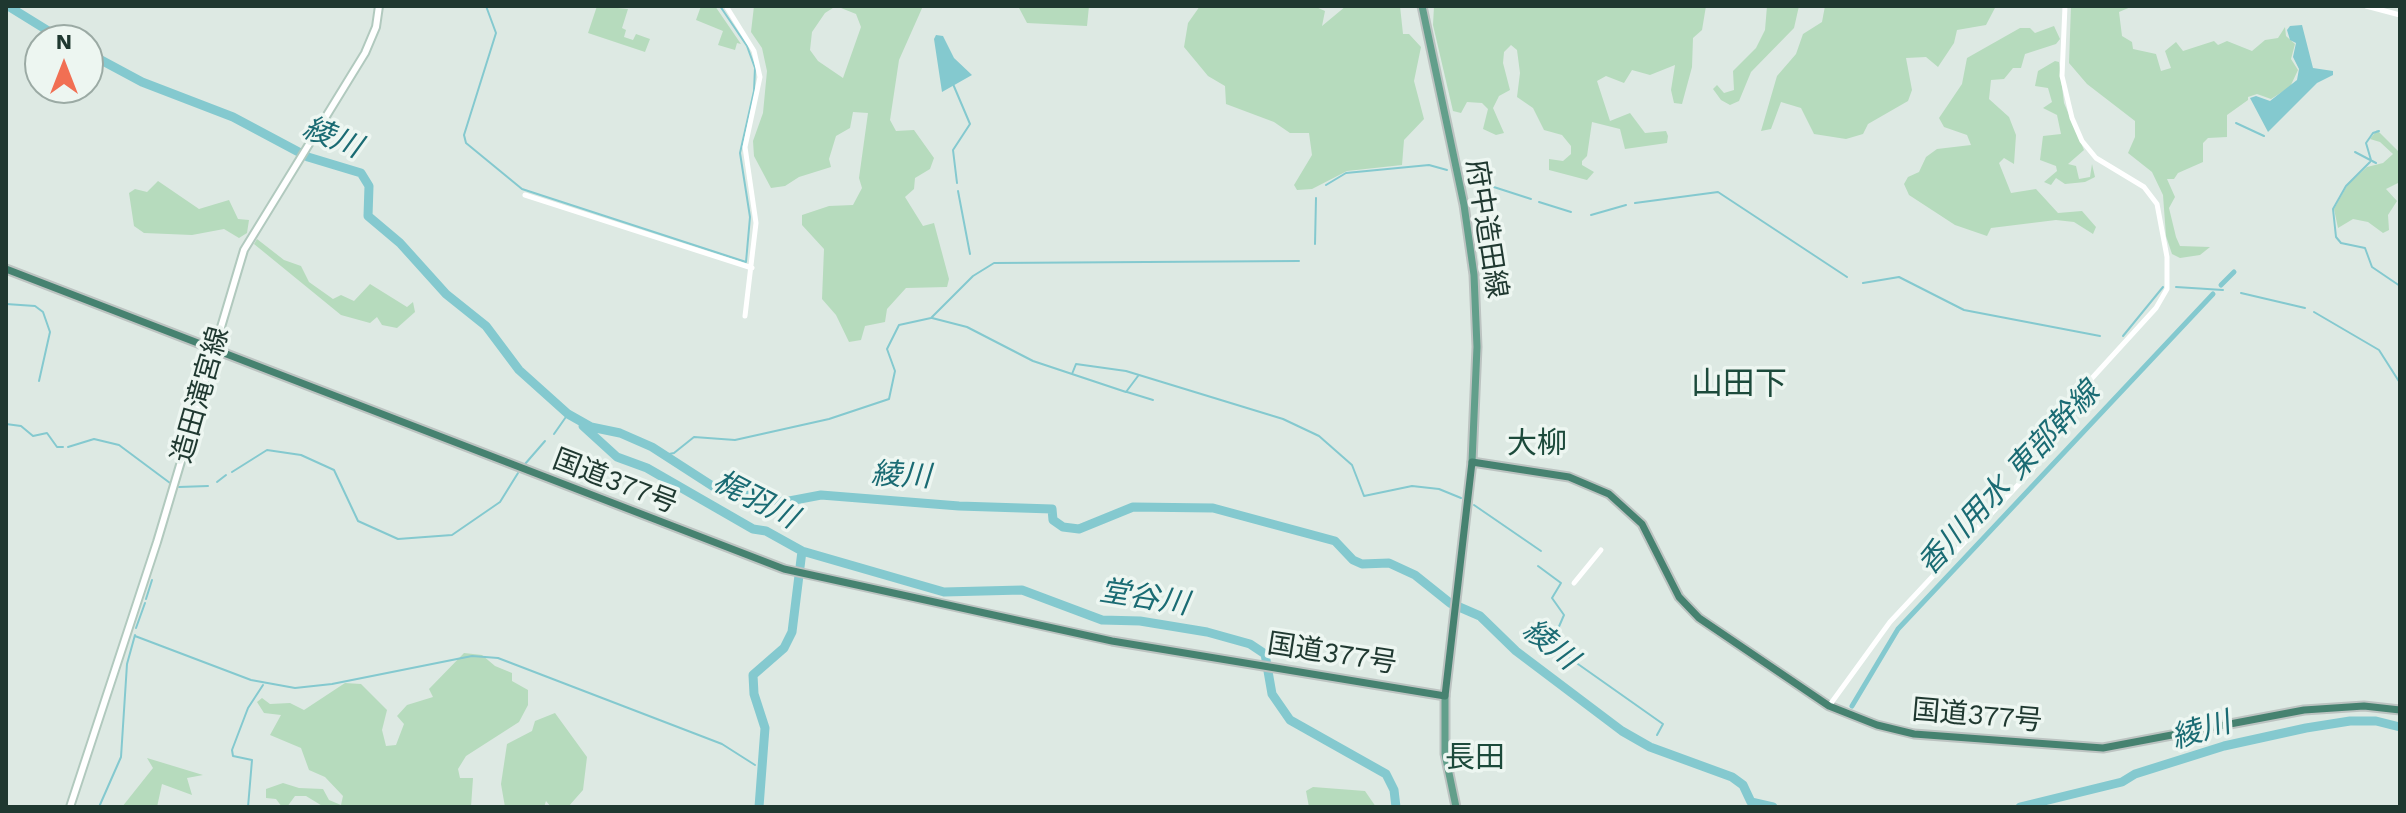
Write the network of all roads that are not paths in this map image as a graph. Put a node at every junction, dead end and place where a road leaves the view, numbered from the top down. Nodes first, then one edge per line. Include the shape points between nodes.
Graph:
1 (379, 6) edge
2 (726, 6) edge
3 (1422, 6) edge
4 (2065, 6) edge
5 (2366, 6) edge
6 (2400, 15) edge
7 (525, 195) dead end
8 (752, 268) junction
9 (6, 269) edge
10 (745, 316) dead end
11 (214, 351) junction
12 (1472, 462) junction
13 (1601, 550) dead end
14 (1574, 583) dead end
15 (1445, 696) junction
16 (1829, 706) junction
17 (2400, 710) edge
18 (70, 807) edge
19 (1456, 807) edge

1 - 11 main road, 造田滝宮線 via 373,36 255,227 239,262
2 - 8 street via 754,51 760,77 745,147 756,223
3 - 12 main road, 府中造田線 via 1472,256 1477,347
4 - 16 street via 2062,76 2072,118 2096,158 2151,195 2162,228 2167,289 2073,399 2032,470 1890,622
5 - 6 street
7 - 8 street
8 - 10 street
9 - 11 highway, 国道377号
11 - 15 highway, 国道377号 via 801,574 1051,629
11 - 18 main road, 造田滝宮線
12 - 15 highway
12 - 16 highway, 国道377号 via 1569,477 1609,494 1642,524 1679,597 1699,618
13 - 14 street
15 - 19 main road via 1445,754
16 - 17 highway, 国道377号 via 1914,734 2103,748 2304,710

